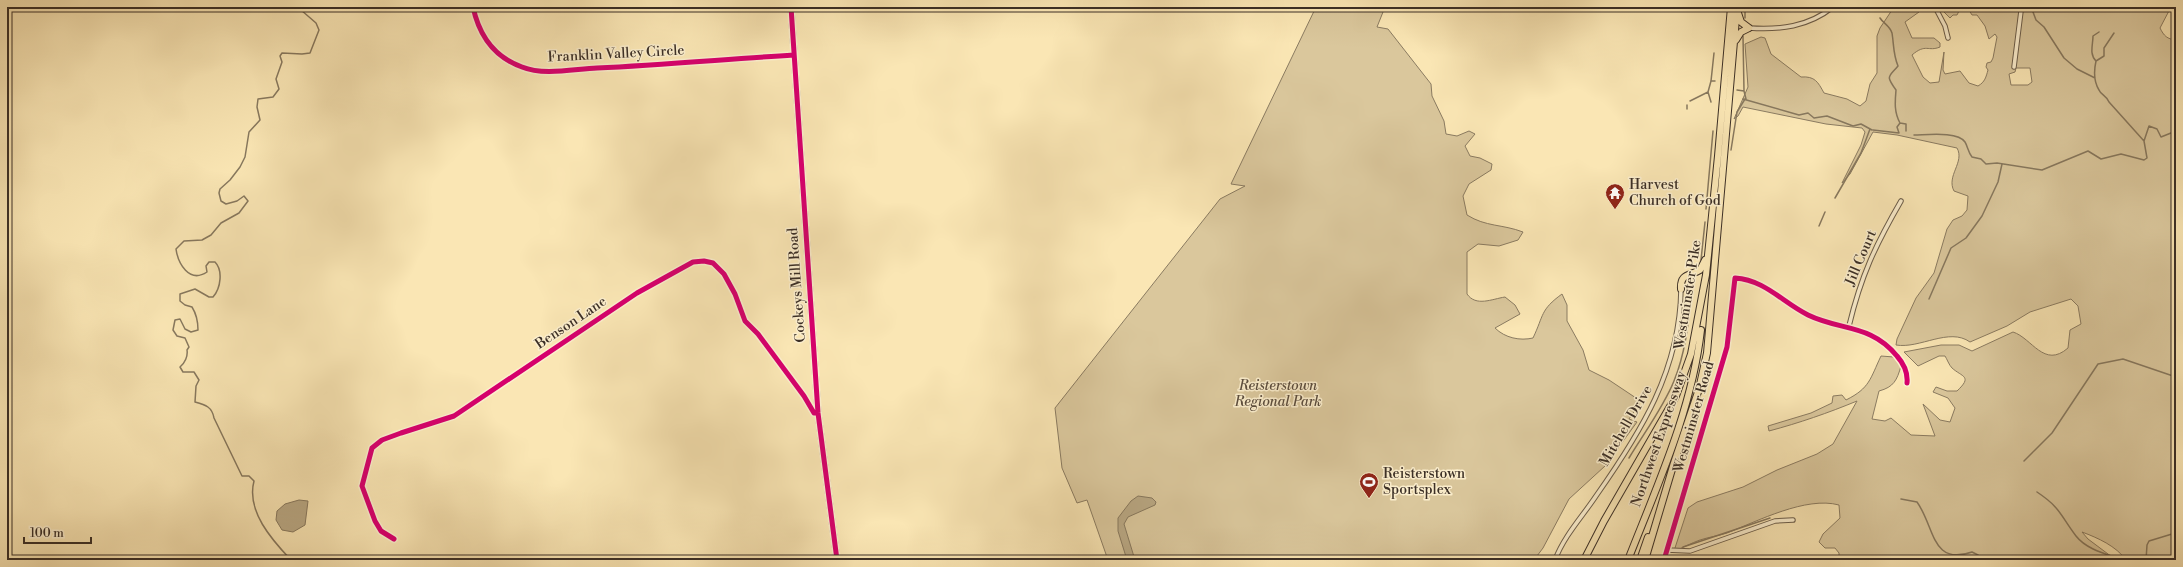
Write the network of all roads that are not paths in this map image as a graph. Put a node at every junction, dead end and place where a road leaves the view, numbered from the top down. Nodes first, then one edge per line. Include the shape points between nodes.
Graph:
1 (473, 7) edge
2 (791, 7) edge
3 (1834, 7) edge
4 (1935, 7) edge
5 (2020, 7) edge
6 (1735, 8) edge
7 (1749, 28) junction
8 (1948, 38) dead end
9 (1735, 42) junction
10 (794, 55) junction
11 (2014, 67) dead end
12 (1901, 202) dead end
13 (1708, 252) junction
14 (1706, 275) junction
15 (1681, 289) joint
16 (1849, 326) junction
17 (1907, 383) dead end
18 (818, 413) junction
19 (1673, 466) junction
20 (1793, 520) dead end
21 (394, 539) dead end
22 (1667, 550) junction
23 (837, 560) edge
24 (1555, 560) edge
25 (1584, 560) edge
26 (1628, 560) edge
27 (1640, 560) edge
28 (1645, 560) edge
29 (1664, 560) edge

1 - 10 street, Franklin Valley Circle via 478,26 493,49 510,62 530,70
2 - 10 street, Cockeys Mill Road
3 - 7 street via 1801,25 1775,29
4 - 8 street via 1946,26
5 - 11 street
6 - 7 highway via 1741,21
6 - 9 highway, Westminster Pike
6 - 13 highway, Westminster Pike
7 - 9 highway via 1741,32
9 - 19 highway, Westminster Pike via 1707,353 1699,389
10 - 18 street, Cockeys Mill Road
12 - 16 street, Jill Court via 1868,262
13 - 14 highway, Westminster Pike
13 - 15 highway via 1700,270 1683,277
14 - 25 highway, Westminster Pike via 1696,336 1683,380
14 - 26 highway, Northwest Expressway via 1698,353 1691,387
15 - 24 street, Mitchell Drive via 1676,339 1668,370 1655,400 1622,457 1563,542
16 - 17 street via 1877,337 1893,350 1906,371
16 - 22 street, Westminster Road via 1815,318 1759,283 1735,278 1727,347
18 - 21 street, Benson Lane via 814,413 758,334 745,321 724,274 713,263 698,261 637,293 454,416 420,425 374,445 369,454 362,486 381,531
18 - 23 street, Cockeys Mill Road
19 - 27 highway, Northwest Expressway
19 - 28 highway, Westminster Pike
20 - 22 street via 1775,521 1690,551
22 - 29 street, Westminster Road

